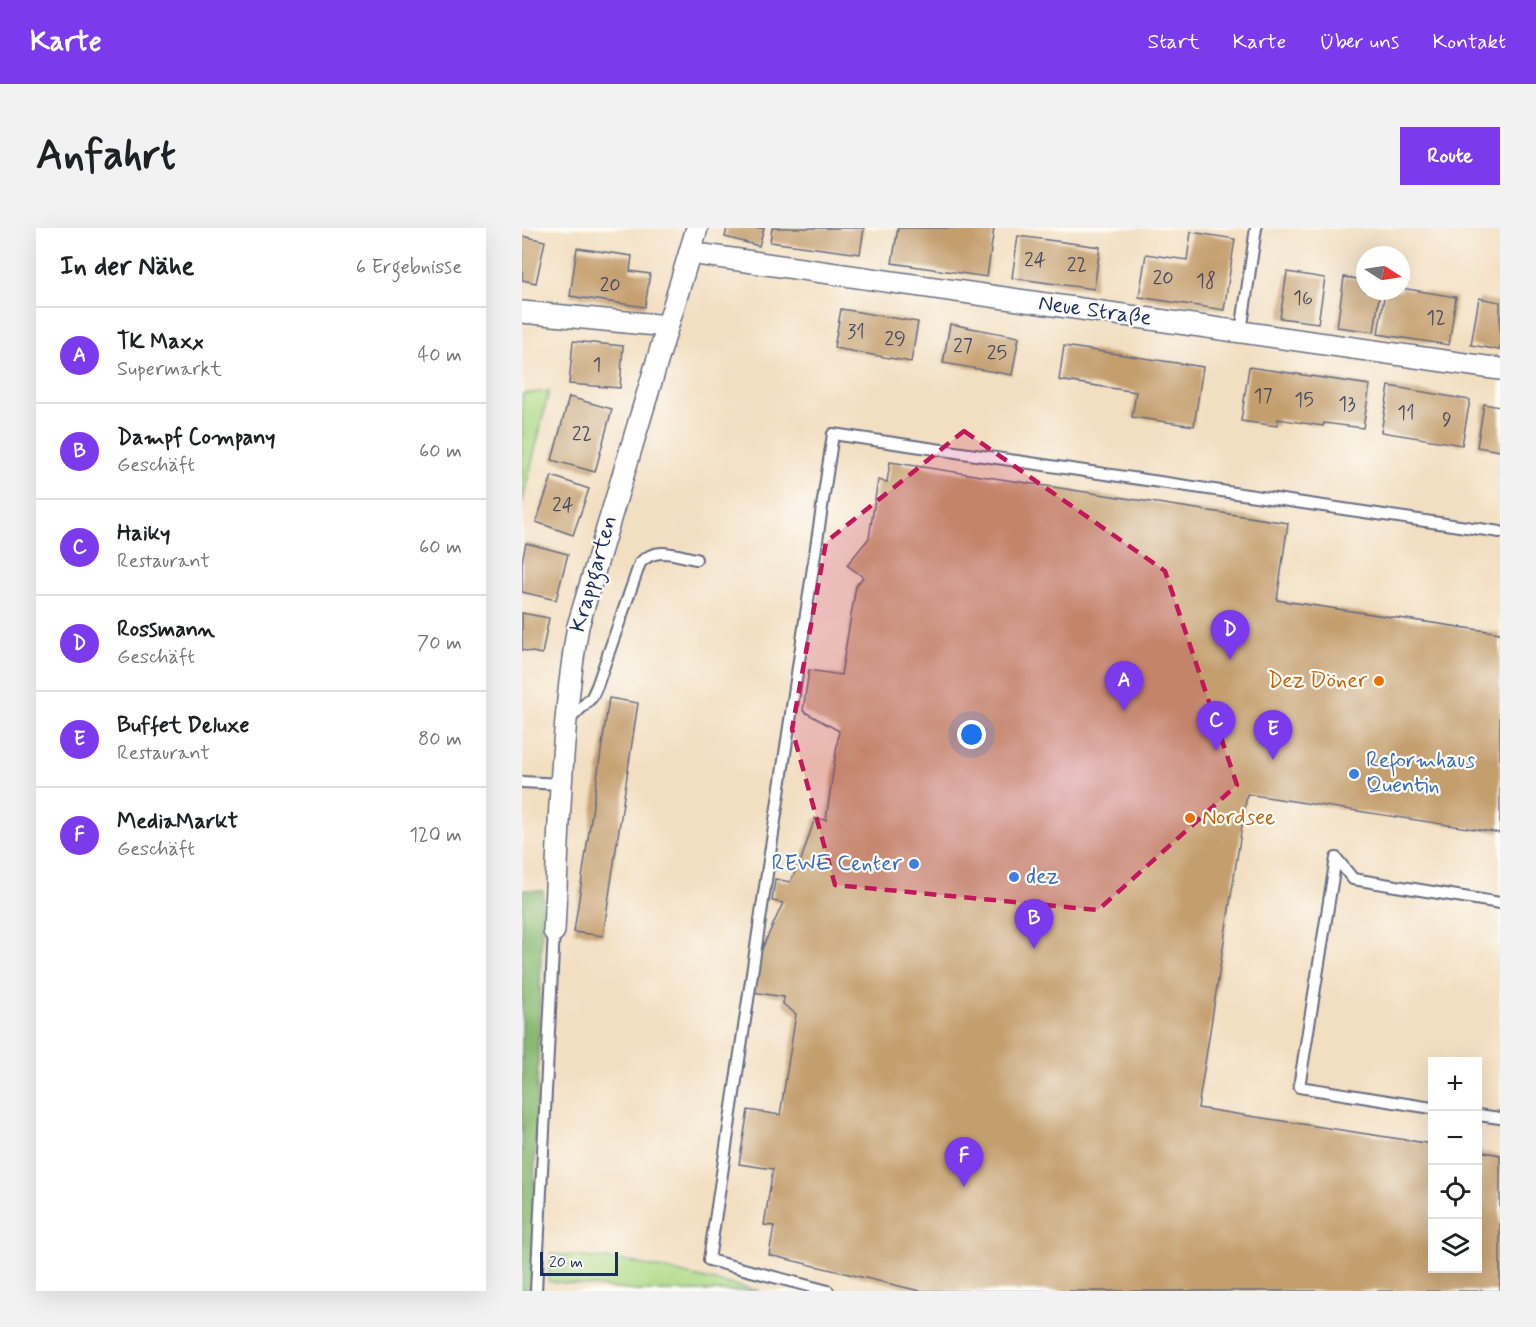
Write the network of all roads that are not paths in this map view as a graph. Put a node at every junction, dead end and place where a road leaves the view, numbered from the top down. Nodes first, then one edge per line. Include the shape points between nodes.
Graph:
1 (697, 228) edge
2 (1256, 228) edge
3 (690, 253) junction
4 (522, 312) edge
5 (667, 326) junction
6 (1241, 332) junction
7 (1500, 369) edge
8 (1500, 532) edge
9 (696, 559) dead end
10 (564, 725) junction
11 (522, 782) edge
12 (561, 784) junction
13 (1500, 903) edge
14 (554, 931) joint
15 (1428, 1107) edge
16 (1482, 1116) edge
17 (1500, 1118) edge
18 (536, 1291) edge
19 (828, 1291) edge

1 - 3 street, Krappgarten
2 - 6 lane
3 - 5 street, Krappgarten
3 - 6 street, Neue Straße
4 - 5 street
5 - 10 street, Krappgarten via 578,626
6 - 7 street, Neue Straße
8 - 19 lane via 833,434 709,1260
9 - 10 lane via 654,553 640,563 592,697
10 - 12 street, Krappgarten
11 - 12 lane
12 - 14 street, Krappgarten
13 - 15 lane via 1353,879 1336,858 1299,1086
14 - 18 lane
16 - 17 lane

